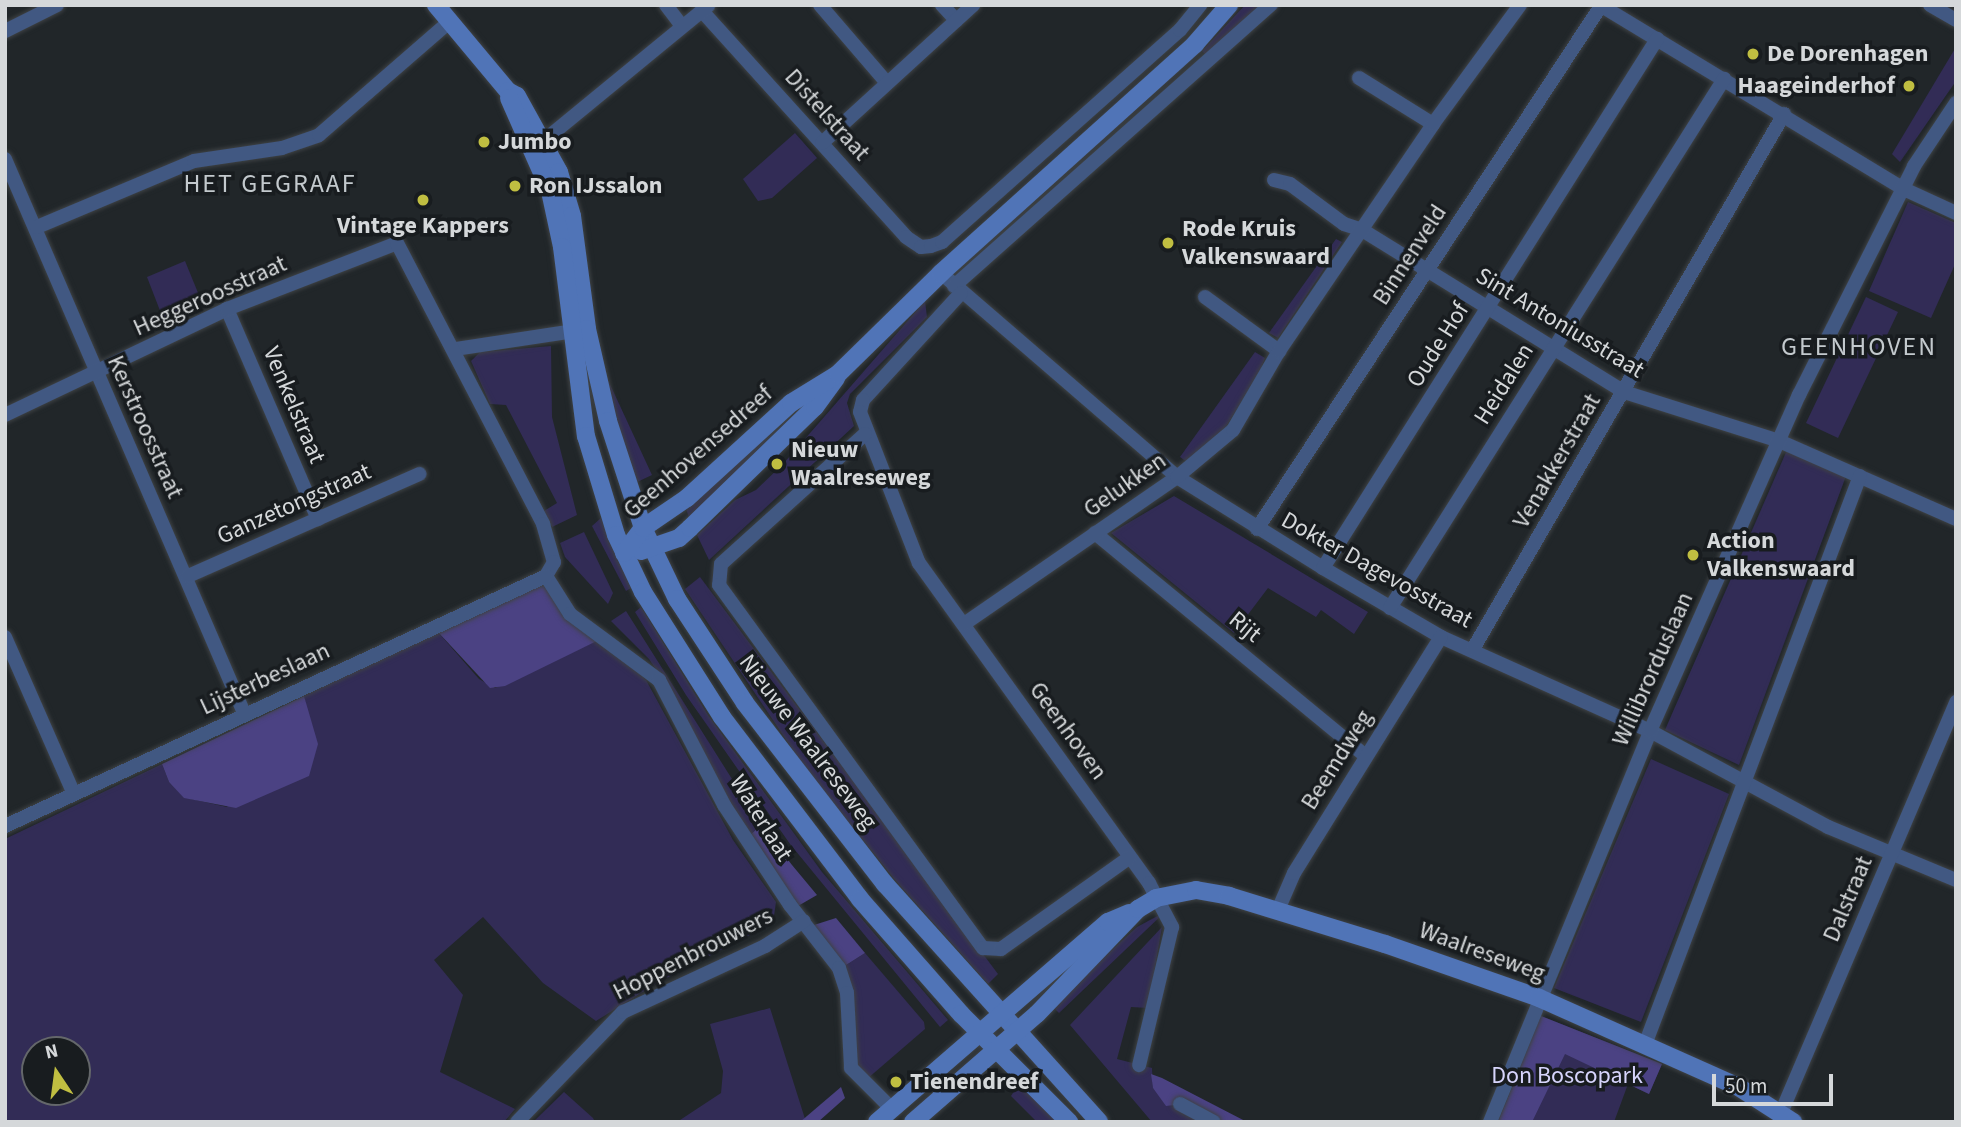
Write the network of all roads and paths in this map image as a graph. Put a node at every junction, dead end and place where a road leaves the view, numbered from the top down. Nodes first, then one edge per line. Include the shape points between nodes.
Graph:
1 (57, 5) edge
2 (436, 5) edge
3 (666, 5) edge
4 (820, 5) edge
5 (942, 5) edge
6 (973, 5) edge
7 (1200, 5) edge
8 (1229, 5) edge
9 (1271, 5) edge
10 (1520, 5) edge
11 (1930, 5) edge
12 (1600, 6) edge
13 (706, 8) edge
14 (956, 20) junction
15 (1956, 20) edge
16 (450, 21) junction
17 (682, 26) junction
18 (5, 30) edge
19 (1657, 39) junction
20 (1359, 78) dead end
21 (1724, 79) junction
22 (887, 83) junction
23 (1956, 103) edge
24 (1784, 114) junction
25 (1433, 124) junction
26 (542, 140) junction
27 (822, 143) junction
28 (5, 159) edge
29 (1274, 180) dead end
30 (1906, 190) junction
31 (1956, 213) edge
32 (37, 227) junction
33 (1362, 230) junction
34 (1427, 270) junction
35 (941, 273) junction
36 (958, 290) junction
37 (1205, 297) dead end
38 (1488, 308) junction
39 (227, 309) junction
40 (578, 330) junction
41 (1553, 348) junction
42 (455, 349) junction
43 (1279, 351) junction
44 (95, 374) junction
45 (838, 374) junction
46 (1624, 392) junction
47 (5, 415) edge
48 (865, 434) junction
49 (1779, 441) junction
50 (419, 474) dead end
51 (1860, 476) junction
52 (1177, 477) junction
53 (318, 519) junction
54 (1956, 519) edge
55 (643, 528) junction
56 (1257, 529) junction
57 (1095, 533) junction
58 (653, 550) junction
59 (624, 553) junction
60 (1323, 568) junction
61 (188, 576) junction
62 (546, 576) junction
63 (1390, 608) junction
64 (964, 624) junction
65 (5, 637) edge
66 (1441, 637) junction
67 (1473, 649) junction
68 (1956, 702) edge
69 (244, 713) junction
70 (1650, 731) junction
71 (1366, 755) junction
72 (1748, 782) junction
73 (74, 794) junction
74 (5, 826) edge
75 (1893, 853) junction
76 (1130, 857) junction
77 (1956, 880) edge
78 (1156, 898) junction
79 (1138, 909) junction
80 (1278, 910) junction
81 (804, 921) junction
82 (1538, 998) junction
83 (1001, 1015) junction
84 (1016, 1032) junction
85 (979, 1033) junction
86 (1646, 1042) junction
87 (995, 1050) junction
88 (1139, 1065) dead end
89 (1180, 1104) dead end
90 (892, 1109) junction
91 (1787, 1118) edge
92 (517, 1122) edge
93 (877, 1122) edge
94 (913, 1122) edge
95 (1069, 1122) edge
96 (1099, 1122) edge
97 (1214, 1122) edge
98 (1490, 1122) edge

1 - 18 street
2 - 16 street, Nieuwe Waalreseweg
3 - 17 street
4 - 22 street
5 - 14 street
6 - 14 street
7 - 27 street, Distelstraat via 1180,30 942,242 921,247
8 - 35 street, Geenhovensedreef via 1195,44
9 - 36 street
10 - 25 street, Gelukken
11 - 15 street
12 - 19 street
12 - 34 street, Binnenveld
13 - 17 street
13 - 27 street, Distelstraat
14 - 22 street
16 - 26 street, Nieuwe Waalreseweg
16 - 32 street via 319,135 282,148 194,161
17 - 26 street
19 - 21 street
19 - 38 street, Oude Hof
20 - 25 street
21 - 24 street
21 - 41 street, Heidalen
22 - 27 street
23 - 30 street, Willibrorduslaan via 1914,166
24 - 30 street
24 - 46 street, Venakkerstraat
25 - 33 street, Gelukken
26 - 40 street, Nieuwe Waalreseweg via 543,170
28 - 32 street, Kerstroosstraat
29 - 33 street, Sint Antoniusstraat via 1290,184 1344,225
30 - 31 street
30 - 49 street, Willibrorduslaan
32 - 44 street, Kerstroosstraat
33 - 34 street, Sint Antoniusstraat
33 - 43 street, Gelukken
34 - 38 street, Sint Antoniusstraat
34 - 56 street, Binnenveld
35 - 36 street, Dokter Dagevosstraat
35 - 45 street, Geenhovensedreef
36 - 48 street via 863,400 860,412
36 - 52 street, Dokter Dagevosstraat
37 - 43 street
38 - 41 street, Sint Antoniusstraat
38 - 60 street, Oude Hof
39 - 42 street, Heggeroosstraat via 397,243
39 - 44 street, Heggeroosstraat
39 - 53 street, Venkelstraat
40 - 42 street
40 - 55 street, Nieuwe Waalreseweg
40 - 59 street, Nieuwe Waalreseweg via 586,436
41 - 46 street, Sint Antoniusstraat
41 - 63 street, Heidalen
42 - 62 street via 550,542 554,562
43 - 52 street, Gelukken via 1233,430
44 - 47 street, Heggeroosstraat
44 - 61 street, Kerstroosstraat
45 - 55 street, Geenhovensedreef via 791,403 687,498
45 - 58 street, Geenhovensedreef via 822,400 737,484 679,538
46 - 49 street, Sint Antoniusstraat
46 - 67 street, Venakkerstraat
48 - 64 street, Geenhoven via 919,563
48 - 76 street, Nieuwe Waalreseweg via 721,564 719,584 983,947 1001,949
49 - 51 street, Sint Antoniusstraat
49 - 70 street, Willibrorduslaan
50 - 53 street, Ganzetongstraat
51 - 54 street, Sint Antoniusstraat
51 - 72 street
52 - 56 street, Dokter Dagevosstraat
52 - 57 street, Gelukken
53 - 61 street, Ganzetongstraat
55 - 58 street, Nieuwe Waalreseweg
55 - 59 street, Geenhovensedreef
56 - 60 street, Dokter Dagevosstraat
57 - 64 street, Gelukken
57 - 71 street, Rijt
58 - 59 street, Geenhovensedreef
58 - 83 street, Nieuwe Waalreseweg via 693,626 745,703 885,884
59 - 85 street, Nieuwe Waalreseweg via 643,592 722,717 860,899
60 - 63 street, Dokter Dagevosstraat
61 - 69 street, Kerstroosstraat
62 - 69 street, Lijsterbeslaan
62 - 81 street, Waterlaat via 570,614 659,680 724,805
63 - 66 street, Dokter Dagevosstraat
64 - 76 street, Geenhoven
65 - 73 street
66 - 67 street, Dokter Dagevosstraat
66 - 71 street, Beemdweg
67 - 70 street, Dokter Dagevosstraat
68 - 75 street, Dalstraat
69 - 73 street, Lijsterbeslaan
70 - 72 street, Dokter Dagevosstraat
70 - 82 street, Willibrorduslaan
71 - 80 street, Beemdweg via 1294,873
72 - 75 street, Dokter Dagevosstraat via 1828,827
72 - 86 street
73 - 74 street, Lijsterbeslaan
75 - 77 street, Dokter Dagevosstraat
75 - 91 street, Dalstraat
76 - 78 street, Geenhoven
78 - 79 street, Waalreseweg
78 - 80 street, Waalreseweg via 1196,890
78 - 88 street, Geenhoven via 1172,927
79 - 83 street, Waalreseweg via 1108,922
79 - 84 street, Waalreseweg
80 - 82 street, Waalreseweg
81 - 90 street, Waterlaat via 839,968 846,993 851,1068
81 - 92 street, Hoppenbrouwers via 765,946 623,1012
82 - 86 street, Waalreseweg
82 - 98 street, Willibrorduslaan
83 - 84 street, Nieuwe Waalreseweg
83 - 85 street
84 - 87 street
84 - 96 street, Nieuwe Waalreseweg
85 - 87 street, Nieuwe Waalreseweg
85 - 90 street
86 - 91 street, Waalreseweg via 1737,1086
87 - 94 street
87 - 95 street, Nieuwe Waalreseweg
89 - 97 street
90 - 93 street

